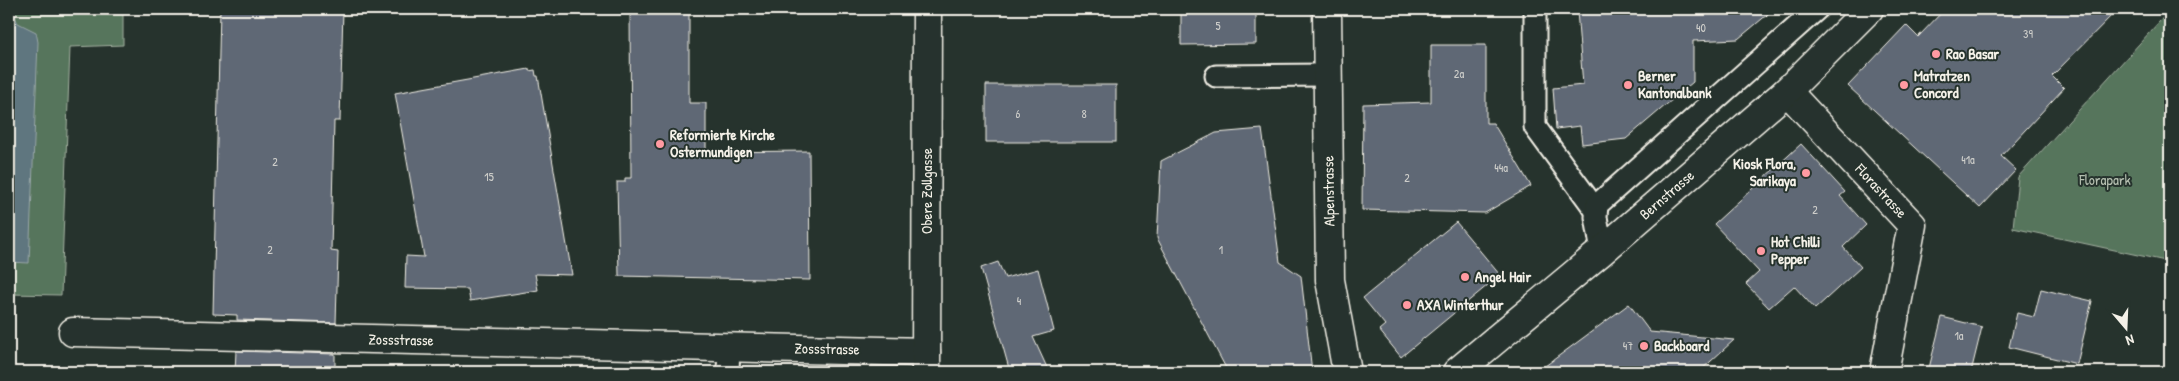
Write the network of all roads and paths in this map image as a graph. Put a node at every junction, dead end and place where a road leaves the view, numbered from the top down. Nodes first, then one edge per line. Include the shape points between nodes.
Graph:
1 (927, 9) edge
2 (1327, 9) edge
3 (1535, 9) edge
4 (1817, 9) edge
5 (1869, 9) edge
6 (1328, 75) junction
7 (1216, 76) dead end
8 (1787, 91) junction
9 (1596, 209) junction
10 (1602, 251) junction
11 (73, 332) dead end
12 (728, 360) edge
13 (926, 362) edge
14 (1347, 372) edge
15 (1457, 372) edge
16 (1884, 372) edge

1 - 13 street, Obere Zollgasse
2 - 6 street, Alpenstrasse
3 - 9 lane via 1535,127
4 - 9 lane via 1601,200
5 - 8 street, Bernstrasse
6 - 7 lane
6 - 14 street, Alpenstrasse via 1330,280
8 - 10 street, Bernstrasse
8 - 16 street, Florastrasse via 1912,225
9 - 10 lane
10 - 15 street, Bernstrasse
11 - 12 street, Zossstrasse
12 - 13 street, Zossstrasse

